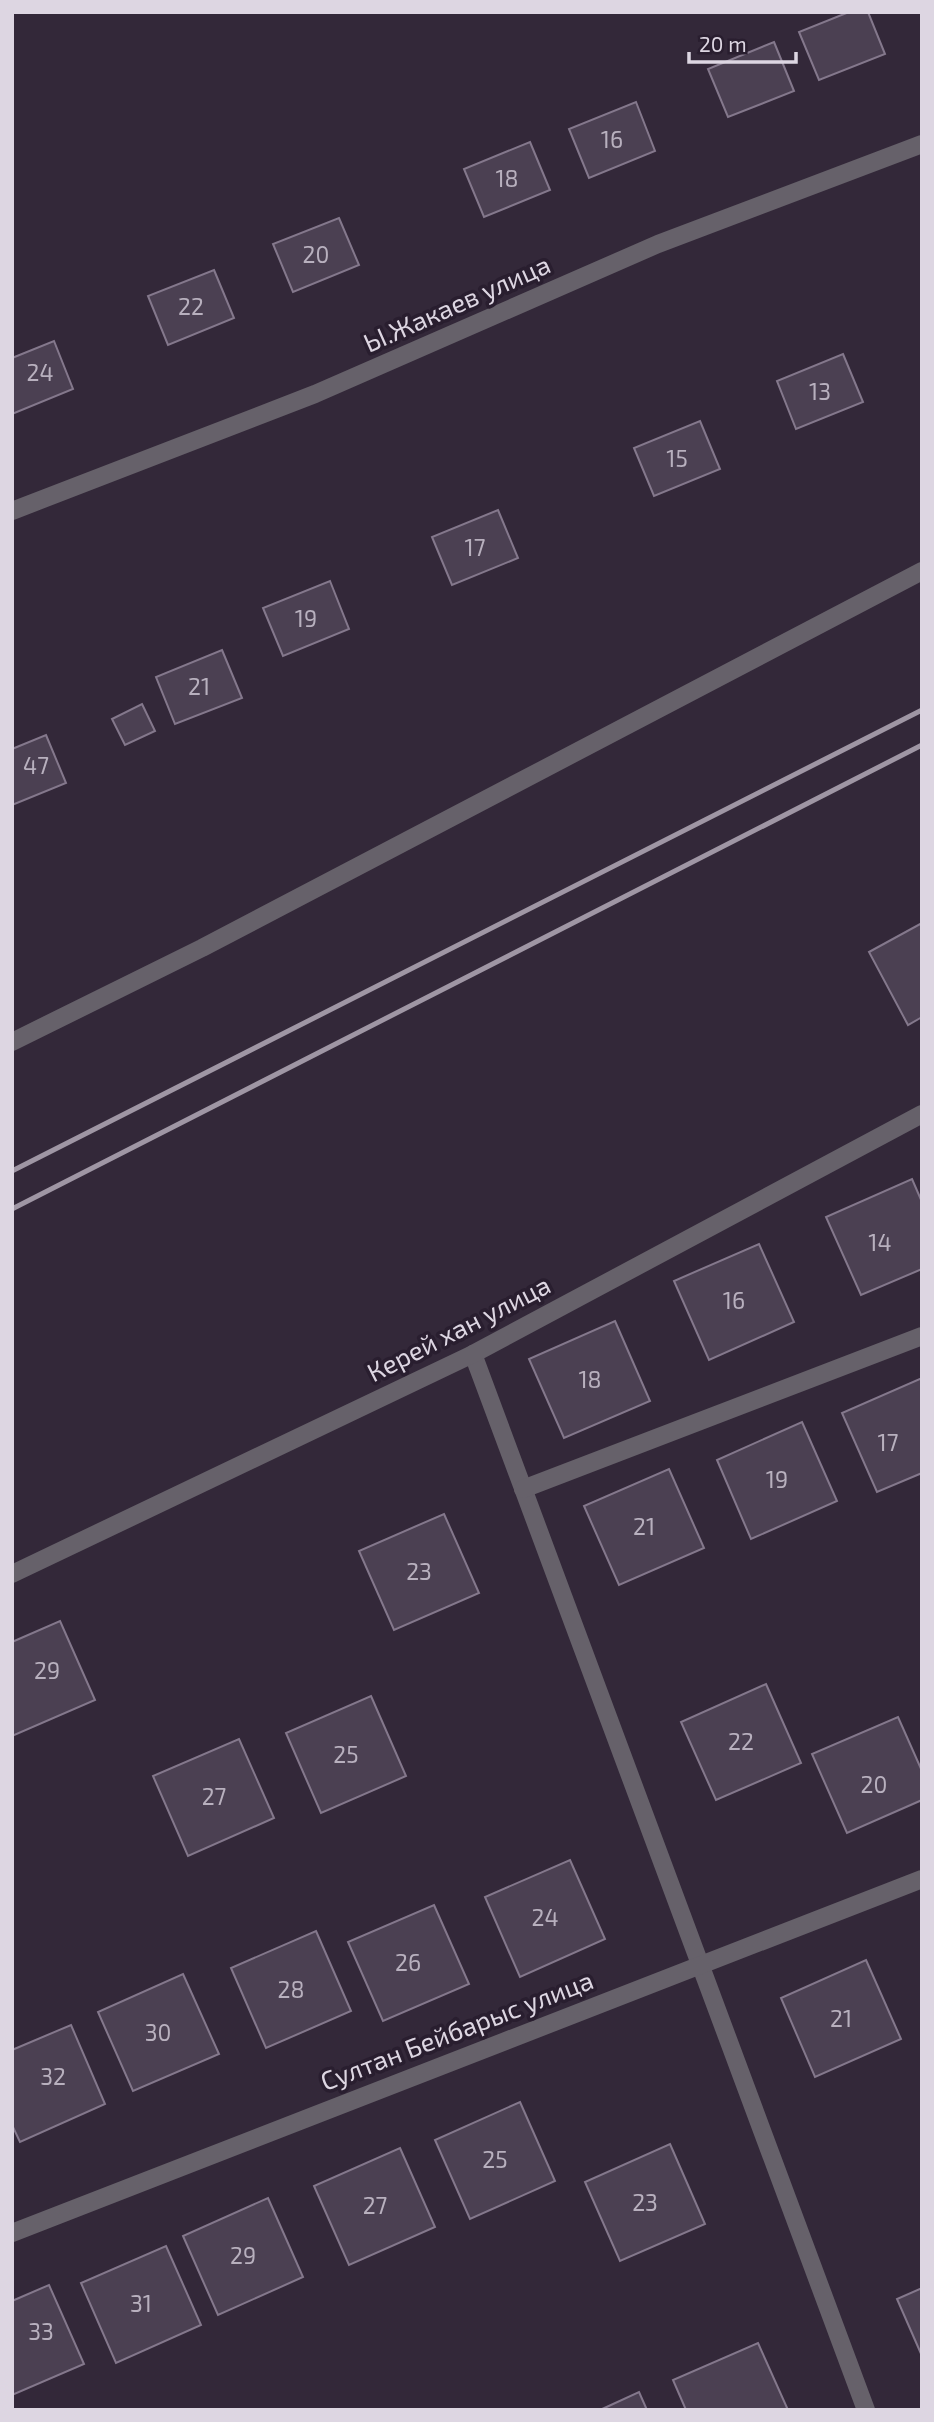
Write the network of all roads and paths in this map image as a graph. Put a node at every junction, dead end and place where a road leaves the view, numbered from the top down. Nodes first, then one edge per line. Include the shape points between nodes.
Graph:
1 (922, 144) edge
2 (12, 511) edge
3 (922, 570) edge
4 (12, 1042) edge
5 (922, 1114) edge
6 (922, 1336) edge
7 (473, 1354) junction
8 (523, 1489) junction
9 (12, 1574) edge
10 (922, 1879) edge
11 (700, 1965) junction
12 (12, 2233) edge
13 (866, 2410) edge

1 - 2 street, Ы.Жакаев улица via 658,244 315,394
3 - 4 street via 202,948
5 - 7 street, Керей хан улица
6 - 8 street
7 - 8 street
7 - 9 street, Керей хан улица
8 - 11 street
10 - 11 street, Султан Бейбарыс улица
11 - 12 street, Султан Бейбарыс улица
11 - 13 street

